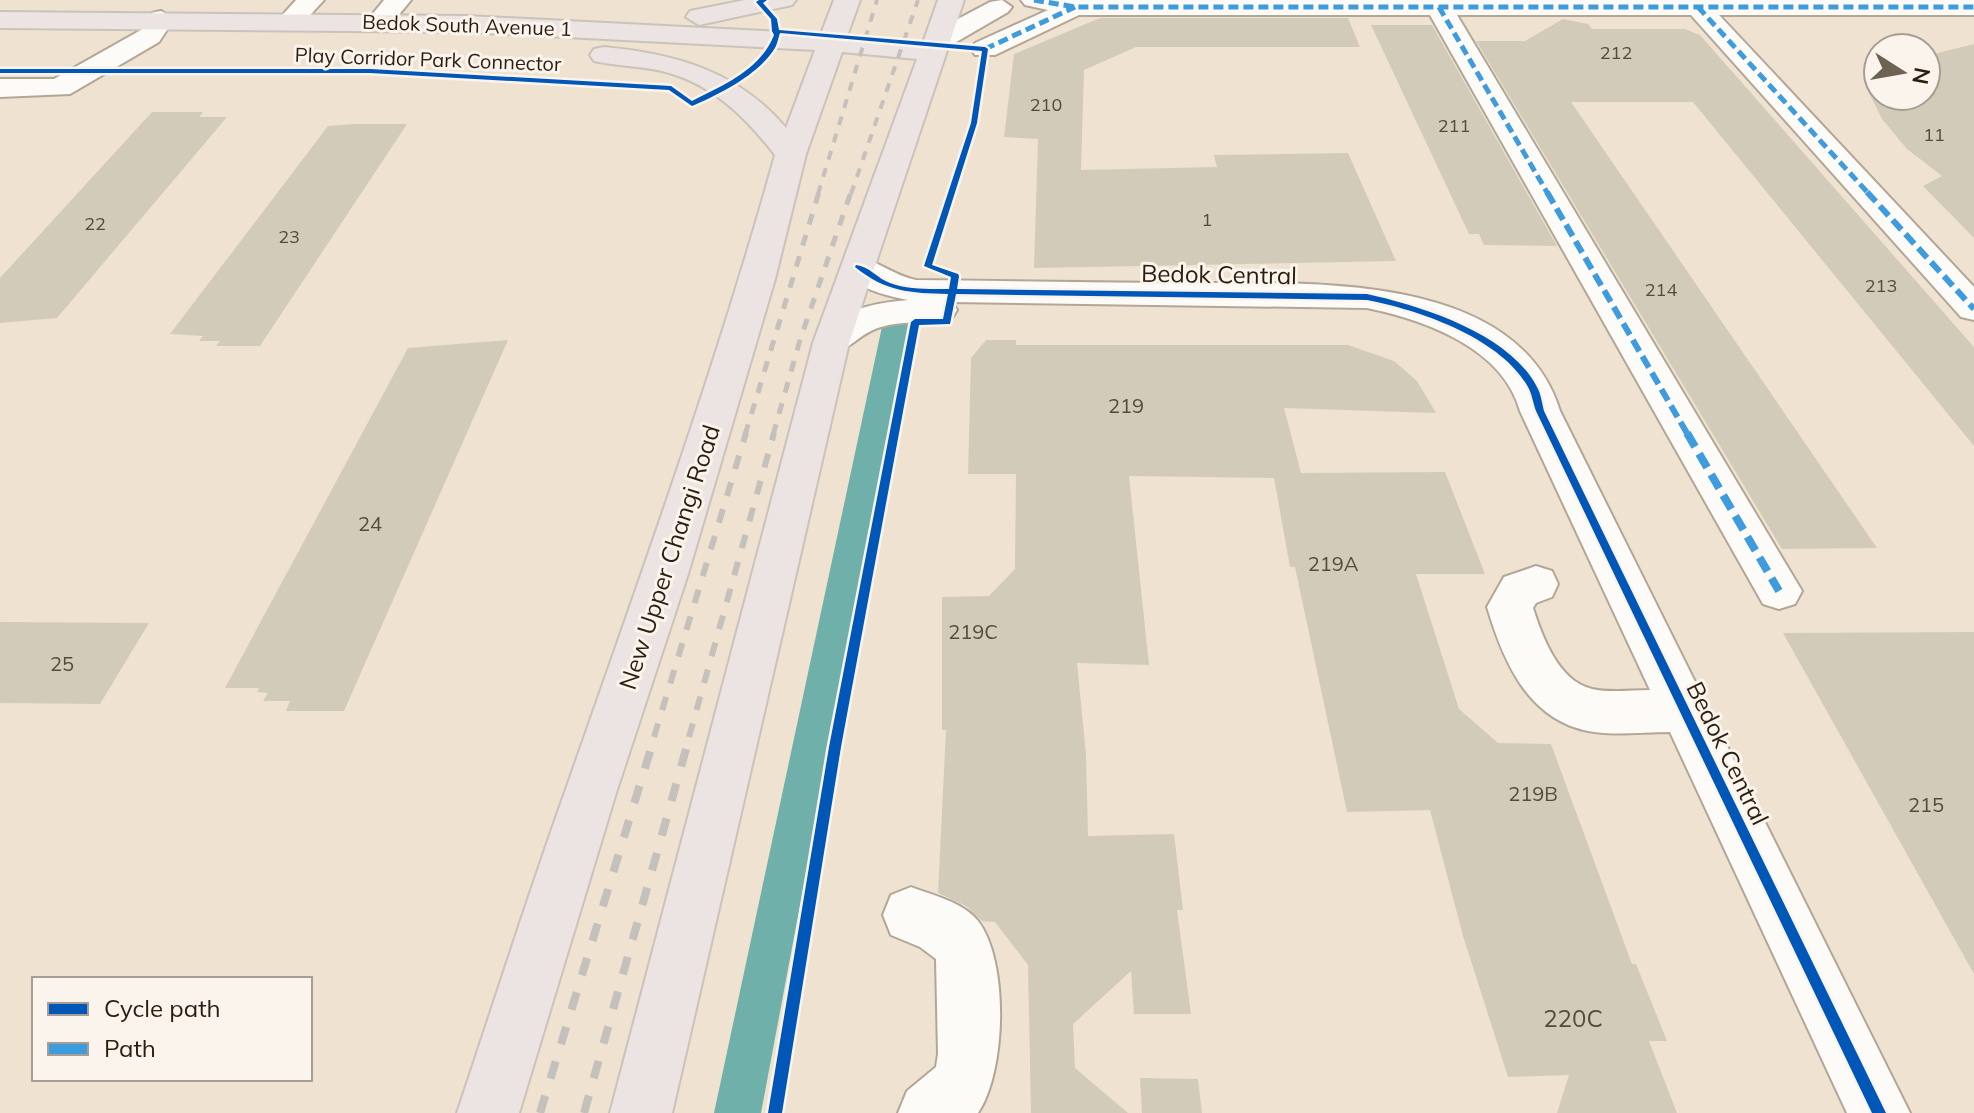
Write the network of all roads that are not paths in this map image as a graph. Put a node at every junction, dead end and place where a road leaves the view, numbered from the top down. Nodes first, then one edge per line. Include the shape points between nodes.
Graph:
1 (311, 0) edge
2 (398, 0) edge
3 (783, 0) edge
4 (847, 0) edge
5 (951, 0) edge
6 (1034, 0) edge
7 (1573, 4) edge
8 (1963, 5) edge
9 (999, 7) dead end
10 (1075, 7) junction
11 (1439, 7) junction
12 (1698, 7) junction
13 (161, 19) junction
14 (0, 20) edge
15 (291, 20) junction
16 (379, 22) junction
17 (597, 29) junction
18 (832, 42) junction
19 (135, 43) junction
20 (0, 44) edge
21 (935, 47) junction
22 (985, 49) dead end
23 (0, 88) edge
24 (791, 154) junction
25 (859, 267) junction
26 (1974, 309) edge
27 (831, 343) junction
28 (1540, 411) junction
29 (1536, 584) dead end
30 (1779, 591) dead end
31 (1686, 711) junction
32 (911, 915) dead end
33 (488, 1113) edge
34 (641, 1113) edge
35 (929, 1113) edge
36 (1879, 1113) edge

1 - 15 street
2 - 16 street
3 - 17 main road via 740,11
4 - 18 main road, New Upper Changi Road
5 - 21 main road
6 - 10 street
7 - 11 street
7 - 12 street
8 - 12 street
9 - 21 street
10 - 11 street
10 - 22 street
11 - 30 street
12 - 26 street
13 - 14 main road, Bedok South Avenue 1
13 - 15 main road, Bedok South Avenue 1
13 - 19 street via 159,27
15 - 16 main road, Bedok South Avenue 1
16 - 17 main road, Bedok South Avenue 1
17 - 18 main road, Bedok South Avenue 1
18 - 21 main road, Bedok South Avenue 1
18 - 24 main road, New Upper Changi Road
19 - 20 main road, Bedok South Avenue 1
19 - 23 street via 60,88
19 - 24 main road, Bedok South Avenue 1 via 526,50 679,65 737,93
21 - 25 main road
24 - 33 main road, New Upper Changi Road via 754,294 666,574
25 - 27 main road
25 - 28 street, Bedok Central via 881,283 916,291 1340,295 1390,301 1446,320 1491,347 1533,390
27 - 28 street, Bedok Central via 857,323 895,312 1214,301 1355,303 1417,315 1462,336 1500,365
27 - 34 main road
28 - 31 street, Bedok Central
29 - 31 street via 1520,590 1510,607 1531,664 1548,686 1587,710
31 - 36 street, Bedok Central
32 - 35 street via 951,932 963,949 969,1037 965,1076 948,1101

